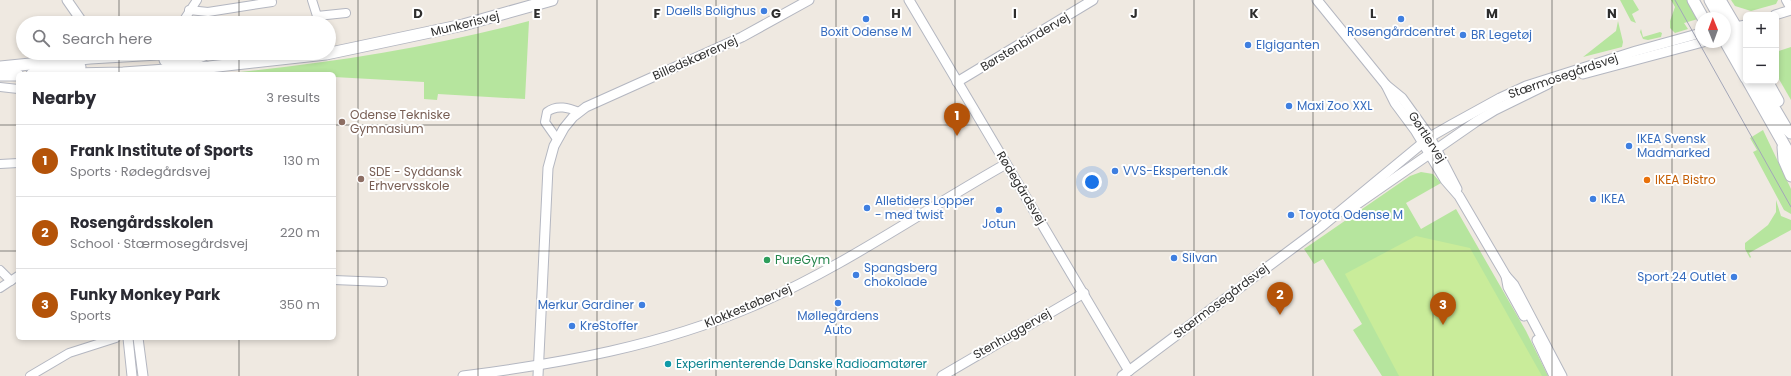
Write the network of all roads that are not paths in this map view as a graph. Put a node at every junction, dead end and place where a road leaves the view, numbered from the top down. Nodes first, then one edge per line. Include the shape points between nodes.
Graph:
1 (67, 0) edge
2 (196, 0) edge
3 (312, 0) edge
4 (552, 0) edge
5 (809, 0) edge
6 (909, 0) edge
7 (1093, 0) edge
8 (1317, 0) edge
9 (1694, 0) edge
10 (1702, 0) edge
11 (1710, 0) edge
12 (1720, 0) edge
13 (1786, 0) edge
14 (272, 2) dead end
15 (1791, 9) edge
16 (189, 10) junction
17 (1699, 12) edge
18 (1709, 12) edge
19 (1717, 12) edge
20 (1724, 12) edge
21 (346, 13) dead end
22 (1779, 14) edge
23 (76, 16) edge
24 (186, 16) edge
25 (1731, 31) edge
26 (1731, 32) edge
27 (1731, 33) edge
28 (1695, 35) edge
29 (1743, 41) edge
30 (377, 43) junction
31 (1695, 44) edge
32 (336, 46) edge
33 (336, 52) edge
34 (1743, 55) edge
35 (1637, 56) junction
36 (130, 60) edge
37 (167, 60) edge
38 (278, 60) edge
39 (98, 65) edge
40 (0, 67) edge
41 (1743, 69) edge
42 (37, 72) edge
43 (77, 72) edge
44 (120, 72) edge
45 (135, 72) edge
46 (0, 75) edge
47 (16, 75) edge
48 (957, 82) junction
49 (1750, 84) edge
50 (1760, 84) edge
51 (1769, 84) edge
52 (0, 87) edge
53 (16, 89) edge
54 (579, 112) junction
55 (1791, 124) edge
56 (1791, 133) edge
57 (557, 139) junction
58 (1783, 142) junction
59 (1430, 146) junction
60 (1791, 158) edge
61 (16, 163) edge
62 (0, 164) edge
63 (1006, 164) junction
64 (1791, 176) edge
65 (1321, 227) junction
66 (0, 270) edge
67 (1506, 276) junction
68 (15, 278) edge
69 (336, 280) edge
70 (383, 282) dead end
71 (0, 288) edge
72 (1084, 293) junction
73 (110, 340) edge
74 (128, 340) edge
75 (138, 340) edge
76 (539, 366) junction
77 (1128, 374) edge
78 (30, 376) edge
79 (132, 376) edge
80 (143, 376) edge
81 (463, 376) edge
82 (538, 376) edge
83 (942, 376) edge
84 (1554, 376) edge
85 (1562, 376) edge

1 - 23 street
2 - 16 street
3 - 21 street via 317,16
4 - 30 main road, Munkerisvej via 463,26
5 - 54 street, Billedskærervej via 742,37 595,102
6 - 48 street, Rødegårdsvej
7 - 48 street, Børstenbindervej
8 - 59 street, Gørtlervej via 1386,85 1402,98
9 - 17 main road
10 - 18 main road
11 - 19 main road
12 - 20 main road
13 - 15 street
14 - 16 street via 208,12
15 - 22 street
16 - 24 street
25 - 29 main road
26 - 34 main road
27 - 41 main road
28 - 35 street, Stærmosegårdsvej
30 - 32 main road, Munkerisvej
30 - 33 main road, Munkerisvej
31 - 35 street, Stærmosegårdsvej
35 - 59 street, Stærmosegårdsvej via 1555,80
35 - 59 street, Stærmosegårdsvej via 1540,81 1500,98
36 - 39 main road, Munkerisvej
37 - 39 main road
38 - 45 main road, Munkerisvej
39 - 40 main road, Munkerisvej
39 - 42 main road
39 - 43 main road, Munkerisvej
39 - 44 main road, Munkerisvej
46 - 47 main road
48 - 63 street, Rødegårdsvej
49 - 58 main road
50 - 56 main road
51 - 55 main road
52 - 53 street
54 - 57 street, Billedskærervej via 567,123
54 - 57 street via 562,108 547,112 545,122
57 - 76 street, Billedskærervej via 548,168
58 - 60 main road
58 - 64 main road via 1784,160
59 - 65 street, Stærmosegårdsvej
59 - 65 street, Stærmosegårdsvej via 1359,203
59 - 67 street, Gørtlervej via 1457,187 1459,196
61 - 62 street
63 - 72 street, Rødegårdsvej
63 - 76 street, Klokkestøbervej via 832,266 754,306 697,328 649,342 590,357
65 - 77 street, Stærmosegårdsvej
66 - 68 street
67 - 84 street, Gørtlervej via 1508,287
67 - 85 street, Gørtlervej via 1514,285
68 - 71 street
69 - 70 street
72 - 77 street, Rødegårdsvej
72 - 83 street, Stenhuggervej
73 - 78 street via 69,353
74 - 79 street
75 - 80 street
76 - 81 street, Klokkestøbervej
76 - 82 street, Billedskærervej

